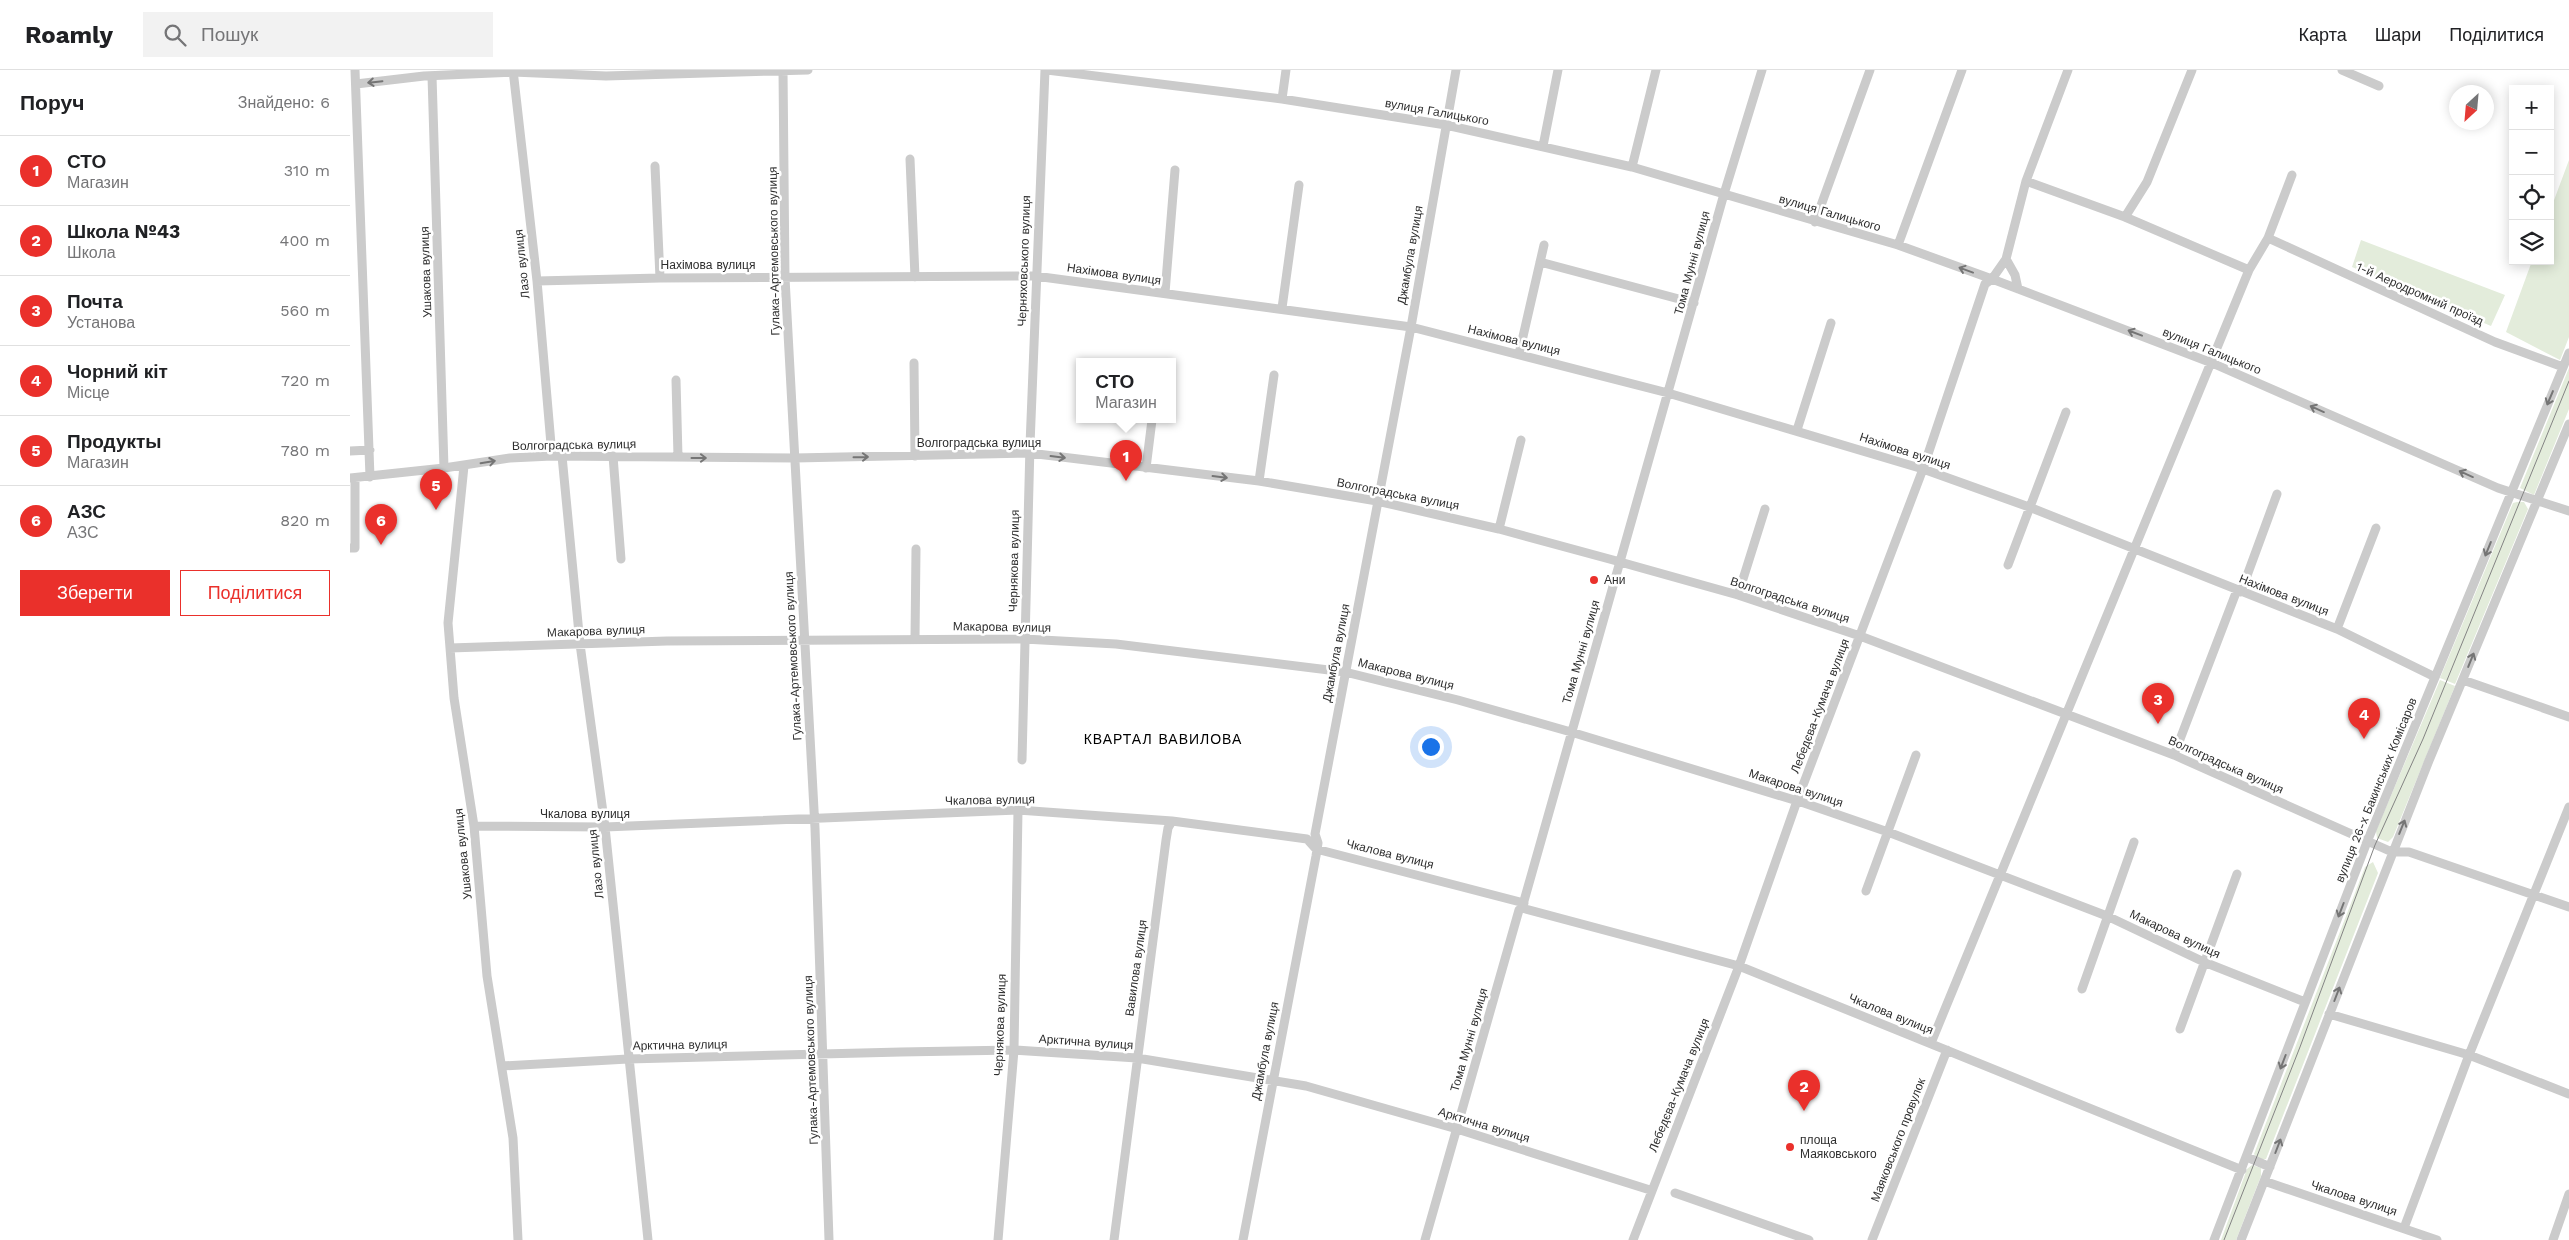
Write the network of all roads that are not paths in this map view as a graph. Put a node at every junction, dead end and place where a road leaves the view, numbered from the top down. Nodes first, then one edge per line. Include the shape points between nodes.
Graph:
1 (355, 70) edge
2 (783, 70) edge
3 (808, 70) edge
4 (1046, 70) edge
5 (1286, 70) edge
6 (1456, 70) edge
7 (1558, 70) edge
8 (1656, 70) edge
9 (1762, 70) edge
10 (1870, 70) edge
11 (1962, 70) edge
12 (2068, 70) edge
13 (2192, 70) edge
14 (2342, 70) edge
15 (513, 71) edge
16 (691, 72) edge
17 (606, 73) edge
18 (427, 74) edge
19 (356, 84) junction
20 (2379, 86) dead end
21 (1282, 100) junction
22 (1446, 124) junction
23 (1543, 146) junction
24 (910, 159) dead end
25 (655, 166) dead end
26 (1632, 167) junction
27 (1175, 170) dead end
28 (2292, 175) dead end
29 (2026, 181) junction
30 (1299, 185) dead end
31 (1724, 194) junction
32 (2125, 217) junction
33 (1815, 222) junction
34 (2268, 238) junction
35 (1544, 245) dead end
36 (1898, 245) junction
37 (2006, 259) junction
38 (1540, 262) junction
39 (2249, 270) junction
40 (915, 276) junction
41 (1035, 276) junction
42 (660, 278) junction
43 (785, 278) junction
44 (1992, 279) junction
45 (536, 281) junction
46 (2018, 289) junction
47 (1165, 293) junction
48 (1694, 303) junction
49 (1282, 308) junction
50 (1831, 323) dead end
51 (1411, 327) junction
52 (2569, 353) edge
53 (1519, 354) junction
54 (914, 363) dead end
55 (2212, 363) junction
56 (2563, 367) junction
57 (1274, 375) dead end
58 (676, 380) dead end
59 (1668, 393) junction
60 (2066, 412) dead end
61 (1152, 423) edge
62 (2569, 424) edge
63 (1797, 430) junction
64 (1521, 440) dead end
65 (370, 450) junction
66 (350, 451) edge
67 (1029, 453) junction
68 (552, 456) junction
69 (562, 456) junction
70 (613, 456) junction
71 (915, 456) junction
72 (678, 458) junction
73 (795, 458) junction
74 (464, 466) junction
75 (444, 468) junction
76 (1146, 468) junction
77 (1924, 469) junction
78 (370, 476) junction
79 (352, 478) edge
80 (1259, 482) junction
81 (2512, 491) junction
82 (2277, 494) dead end
83 (1377, 501) junction
84 (2537, 501) junction
85 (2029, 507) junction
86 (1765, 509) dead end
87 (2569, 511) edge
88 (2376, 528) dead end
89 (1499, 529) junction
90 (350, 548) edge
91 (916, 549) dead end
92 (2134, 550) junction
93 (621, 559) dead end
94 (1619, 562) junction
95 (2008, 565) dead end
96 (2239, 591) junction
97 (1738, 595) junction
98 (2336, 629) junction
99 (1860, 636) junction
100 (805, 638) junction
101 (915, 639) junction
102 (1024, 639) junction
103 (580, 644) junction
104 (450, 648) junction
105 (1345, 672) junction
106 (2435, 677) junction
107 (2463, 680) junction
108 (2065, 714) junction
109 (2569, 717) edge
110 (1571, 732) junction
111 (2174, 755) junction
112 (1916, 756) dead end
113 (1022, 760) dead end
114 (1797, 801) junction
115 (2569, 807) edge
116 (1018, 810) junction
117 (815, 820) junction
118 (1172, 821) junction
119 (474, 826) junction
120 (605, 827) junction
121 (1888, 832) junction
122 (2134, 842) dead end
123 (2367, 842) junction
124 (1316, 849) junction
125 (2392, 852) junction
126 (2001, 874) junction
127 (2237, 874) dead end
128 (1866, 892) dead end
129 (2534, 893) junction
130 (1523, 905) junction
131 (2569, 907) edge
132 (2107, 916) junction
133 (2204, 962) junction
134 (1739, 966) junction
135 (2082, 989) dead end
136 (2305, 1002) junction
137 (2329, 1014) junction
138 (2180, 1029) dead end
139 (1931, 1043) junction
140 (1014, 1050) junction
141 (1947, 1050) junction
142 (824, 1054) junction
143 (2469, 1055) junction
144 (1137, 1058) junction
145 (628, 1059) junction
146 (502, 1066) junction
147 (1272, 1080) junction
148 (2569, 1094) edge
149 (1458, 1129) junction
150 (2247, 1157) junction
151 (2270, 1166) junction
152 (2242, 1170) junction
153 (2264, 1181) junction
154 (1650, 1190) junction
155 (1675, 1193) dead end
156 (2569, 1194) edge
157 (2404, 1228) junction
158 (518, 1240) edge
159 (648, 1240) edge
160 (829, 1240) edge
161 (998, 1240) edge
162 (1114, 1240) edge
163 (1243, 1240) edge
164 (1424, 1240) edge
165 (1633, 1240) edge
166 (1809, 1240) edge
167 (1872, 1240) edge
168 (2214, 1240) edge
169 (2241, 1240) edge
170 (2437, 1240) edge
171 (2552, 1240) edge

1 - 19 street
2 - 3 street
2 - 16 street
2 - 43 street, Гулака-Артемовського вулиця
4 - 21 street, вулиця Галицького
4 - 41 street, Черняховського вулиця
5 - 21 street
6 - 22 street, Джамбула вулиця
7 - 23 street
8 - 26 street
9 - 31 street, Тома Мунні вулиця
10 - 33 street
11 - 36 street
12 - 29 street, Лебедєва-Кумача вулиця
13 - 32 street via 2147,182
14 - 20 street
15 - 17 street
15 - 18 street
15 - 45 street, Лазо вулиця
16 - 17 street
18 -> 19 street
18 - 75 street, Ушакова вулиця
19 - 65 street
21 - 22 street, вулиця Галицького
22 - 23 street, вулиця Галицького
22 - 51 street, Джамбула вулиця
23 - 26 street, вулиця Галицького
24 - 40 street
25 - 42 street
26 - 31 street, вулиця Галицького
27 - 47 street
28 - 34 street
29 - 32 street
29 - 37 street, Лебедєва-Кумача вулиця
30 - 49 street
31 - 33 street, вулиця Галицького
31 - 48 street, Тома Мунні вулиця
32 - 39 street
33 - 36 street, вулиця Галицького
34 - 39 street
34 - 56 street, 1-й Аеродромний проїзд via 2495,342
35 - 38 street
44 -> 36 street, вулиця Галицького
37 - 44 street, Лебедєва-Кумача вулиця
37 - 46 street
38 - 48 street
38 - 53 street
39 - 55 street
40 - 41 street, Нахімова вулиця
40 - 43 street, Нахімова вулиця
41 - 47 street, Нахімова вулиця
41 - 67 street, Черняховського вулиця
42 - 43 street, Нахімова вулиця
42 - 45 street, Нахімова вулиця
43 - 73 street, Гулака-Артемовського вулиця
44 - 46 street, вулиця Галицького
44 - 77 street, Лебедєва-Кумача вулиця via 1985,284
45 - 68 street, Лазо вулиця
55 -> 46 street, вулиця Галицького
47 - 49 street, Нахімова вулиця
48 - 59 street, Тома Мунні вулиця
49 - 51 street, Нахімова вулиця
50 - 63 street
51 - 53 street, Нахімова вулиця
51 - 83 street, Джамбула вулиця
52 - 56 street, вулиця 26-х Бакинських Комісаров
53 - 59 street, Нахімова вулиця
54 - 71 street
81 -> 55 street, вулиця Галицького via 2498,488
55 - 92 street
56 -> 81 street, вулиця 26-х Бакинських Комісаров
57 - 80 street
58 - 72 street
59 - 63 street, Нахімова вулиця
59 - 94 street, Тома Мунні вулиця
60 - 85 street
61 - 76 street
62 - 84 street
63 - 77 street, Нахімова вулиця
64 - 89 street
65 - 66 street
65 - 78 street
67 - 71 street, Волгоградська вулиця
67 -> 76 street, Волгоградська вулиця
67 - 102 street, Чернякова вулиця
68 - 69 street, Волгоградська вулиця
74 -> 68 street, Волгоградська вулиця via 510,458
69 - 70 street, Волгоградська вулиця
69 - 103 street, Лазо вулиця
70 - 72 street, Волгоградська вулиця
70 - 93 street
73 -> 71 street, Волгоградська вулиця
72 -> 73 street, Волгоградська вулиця
73 - 100 street, Гулака-Артемовського вулиця
74 - 75 street, Волгоградська вулиця
74 - 104 street, Ушакова вулиця via 448,623
75 - 78 street, Волгоградська вулиця
76 -> 80 street, Волгоградська вулиця
77 - 85 street, Нахімова вулиця
77 - 99 street, Лебедєва-Кумача вулиця
78 - 79 street, Волгоградська вулиця
79 - 90 street via 355,548
80 - 83 street, Волгоградська вулиця
81 - 84 street, вулиця Галицького
81 -> 106 street, вулиця 26-х Бакинських Комісаров
82 - 96 street
83 - 89 street, Волгоградська вулиця
83 - 105 street, Джамбула вулиця
84 - 87 street, вулиця Галицького
107 -> 84 street
85 - 92 street, Нахімова вулиця
85 - 95 street
86 - 97 street
88 - 98 street
89 - 94 street, Волгоградська вулиця
91 - 101 street
92 - 96 street, Нахімова вулиця
92 - 108 street
94 - 97 street, Волгоградська вулиця
94 - 110 street, Тома Мунні вулиця
96 - 98 street, Нахімова вулиця
96 - 111 street
97 - 99 street, Волгоградська вулиця
98 - 106 street, Нахімова вулиця
99 - 108 street, Волгоградська вулиця
99 - 114 street, Лебедєва-Кумача вулиця
100 - 101 street, Макарова вулиця
100 - 103 street, Макарова вулиця
100 - 117 street, Гулака-Артемовського вулиця
101 - 102 street, Макарова вулиця
102 - 105 street, Макарова вулиця via 1126,645
102 - 113 street, Чернякова вулиця
103 - 104 street, Макарова вулиця
103 - 120 street, Лазо вулиця
104 - 119 street, Ушакова вулиця via 454,698
105 - 110 street, Макарова вулиця
105 - 124 street, Джамбула вулиця via 1315,834
106 - 123 street, вулиця 26-х Бакинських Комісаров
107 - 109 street
125 -> 107 street
108 - 111 street, Волгоградська вулиця
108 - 126 street
110 - 114 street, Макарова вулиця
110 - 130 street, Тома Мунні вулиця
111 - 123 street, Волгоградська вулиця
112 - 121 street
114 - 121 street, Макарова вулиця
114 - 134 street, Лебедєва-Кумача вулиця
115 - 129 street
116 - 117 street, Чкалова вулиця
116 - 118 street, Чкалова вулиця
116 - 140 street, Чернякова вулиця
117 - 120 street, Чкалова вулиця
117 - 142 street, Гулака-Артемовського вулиця
118 - 124 street, Чкалова вулиця via 1307,839
118 - 144 street, Вавилова вулиця via 1168,828
119 - 120 street, Чкалова вулиця
119 - 146 street, Ушакова вулиця via 487,976
120 - 145 street, Лазо вулиця
121 - 126 street, Макарова вулиця
121 - 128 street
122 - 132 street
123 - 125 street, Волгоградська вулиця
123 -> 136 street, вулиця 26-х Бакинських Комісаров
124 - 130 street, Чкалова вулиця
124 - 147 street, Джамбула вулиця
125 - 129 street via 2409,852
137 -> 125 street
126 - 132 street, Макарова вулиця
126 - 139 street
127 - 133 street
129 - 131 street
129 - 143 street
130 - 134 street, Чкалова вулиця
130 - 149 street, Тома Мунні вулиця
132 - 133 street, Макарова вулиця
132 - 135 street
133 - 136 street, Макарова вулиця
133 - 138 street
134 - 139 street, Чкалова вулиця
134 - 154 street, Лебедєва-Кумача вулиця
136 -> 150 street, вулиця 26-х Бакинських Комісаров
137 - 143 street
151 -> 137 street
139 - 141 street, Чкалова вулиця
140 - 142 street, Арктична вулиця
140 - 144 street, Арктична вулиця
140 - 161 street, Чернякова вулиця
141 - 152 street, Чкалова вулиця
141 - 167 street, Маяковського провулок
142 - 145 street, Арктична вулиця
142 - 160 street, Гулака-Артемовського вулиця
143 - 148 street
143 - 157 street
144 - 147 street, Арктична вулиця
144 - 162 street, Вавилова вулиця
145 - 146 street, Арктична вулиця
145 - 159 street, Лазо вулиця
146 - 158 street, Ушакова вулиця via 513,1138
147 - 149 street, Арктична вулиця via 1306,1086
147 - 163 street, Джамбула вулиця
149 - 154 street, Арктична вулиця
149 - 164 street, Тома Мунні вулиця
150 - 151 street
150 - 152 street, вулиця 26-х Бакинських Комісаров
151 - 153 street
152 - 168 street, вулиця 26-х Бакинських Комісаров
153 - 157 street, Чкалова вулиця
153 - 169 street
154 - 165 street, Лебедєва-Кумача вулиця
155 - 166 street
156 - 171 street
157 - 170 street, Чкалова вулиця

